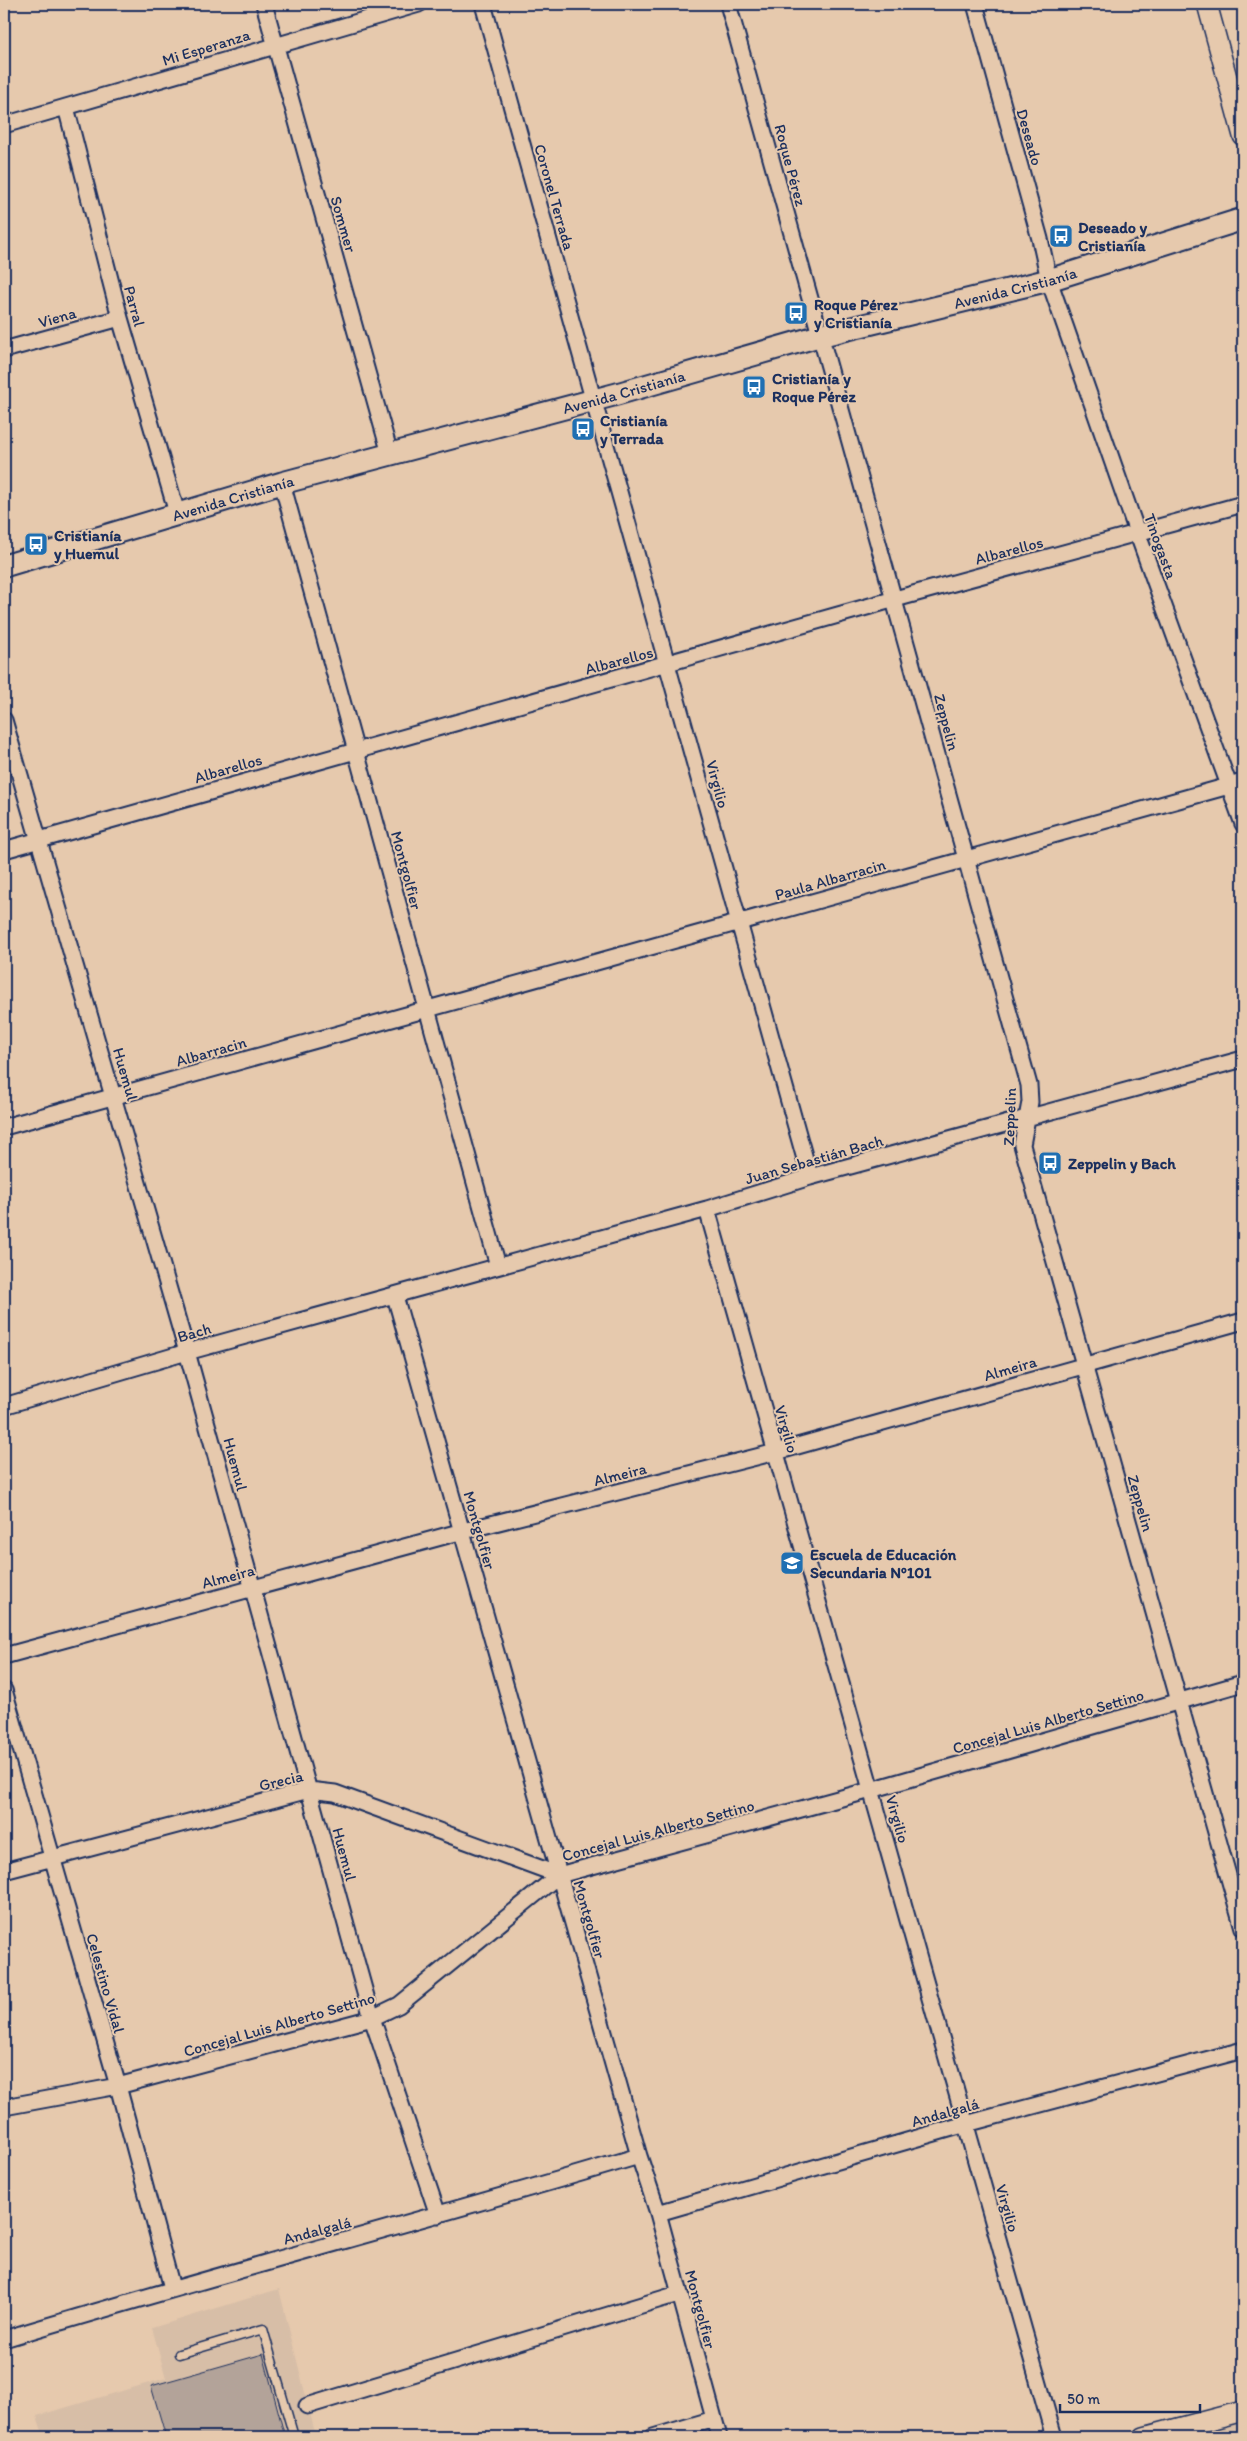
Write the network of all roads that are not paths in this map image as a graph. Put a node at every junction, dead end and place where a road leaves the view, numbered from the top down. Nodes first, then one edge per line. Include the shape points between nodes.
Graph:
1 (264, 4) edge
2 (419, 4) edge
3 (483, 4) edge
4 (728, 4) edge
5 (975, 4) edge
6 (1207, 4) edge
7 (275, 45) junction
8 (66, 107) junction
9 (4, 126) edge
10 (1243, 136) edge
11 (1243, 219) edge
12 (1049, 280) junction
13 (120, 318) junction
14 (819, 336) junction
15 (4, 350) edge
16 (594, 400) junction
17 (390, 454) junction
18 (282, 483) junction
19 (1243, 504) edge
20 (177, 513) junction
21 (1137, 532) junction
22 (4, 566) edge
23 (895, 599) junction
24 (667, 665) junction
25 (4, 720) edge
26 (356, 751) junction
27 (1236, 784) edge
28 (1243, 824) edge
29 (38, 840) junction
30 (4, 850) edge
31 (967, 859) junction
32 (738, 924) junction
33 (427, 1009) junction
34 (1243, 1058) edge
35 (114, 1096) junction
36 (1027, 1116) junction
37 (4, 1127) edge
38 (810, 1177) junction
39 (707, 1210) junction
40 (498, 1266) junction
41 (395, 1296) junction
42 (1243, 1321) edge
43 (187, 1352) junction
44 (1084, 1366) junction
45 (4, 1406) edge
46 (776, 1452) junction
47 (463, 1531) junction
48 (252, 1587) junction
49 (4, 1656) edge
50 (1243, 1683) edge
51 (4, 1690) edge
52 (1180, 1701) junction
53 (309, 1790) junction
54 (871, 1790) junction
55 (50, 1857) junction
56 (4, 1871) edge
57 (559, 1875) junction
58 (1243, 1928) edge
59 (372, 2018) junction
60 (1243, 2050) edge
61 (118, 2086) junction
62 (4, 2107) edge
63 (966, 2124) junction
64 (639, 2156) junction
65 (658, 2213) junction
66 (438, 2215) junction
67 (172, 2288) junction
68 (678, 2294) junction
69 (4, 2339) edge
70 (179, 2354) dead end
71 (307, 2406) dead end
72 (1243, 2411) edge
73 (714, 2419) junction
74 (294, 2437) edge
75 (653, 2437) edge
76 (719, 2437) edge
77 (1054, 2437) edge
78 (1144, 2437) edge

1 - 7 street, Sommer
2 - 7 street, Mi Esperanza
3 - 16 street, Coronel Terrada
4 - 14 street, Roque Pérez
5 - 12 street, Deseado
6 - 10 street
7 - 8 street, Mi Esperanza
7 - 17 street, Sommer
8 - 9 street, Mi Esperanza
8 - 13 street, Parral
11 - 12 main road, Avenida Cristianía
12 - 14 main road, Avenida Cristianía
12 - 21 street, Tinogasta
13 - 15 street, Viena
13 - 20 street, Parral
14 - 16 main road, Avenida Cristianía
14 - 23 street, Zeppelin
16 - 17 main road, Avenida Cristianía
16 - 24 street, Virgilio
17 - 18 main road, Avenida Cristianía
18 - 20 main road, Avenida Cristianía
18 - 26 street, Montgolfier
19 - 21 street, Albarellos
20 - 22 main road, Avenida Cristianía
21 - 23 street, Albarellos
21 - 27 street, Tinogasta
23 - 24 street, Albarellos
23 - 31 street, Zeppelin
24 - 26 street, Albarellos
24 - 32 street, Virgilio
25 - 29 street, Huemul
26 - 29 street, Albarellos
26 - 33 street, Montgolfier
27 - 28 street, Tinogasta
27 - 31 street, Paula Albarracin
29 - 30 street, Albarellos
29 - 35 street, Huemul
31 - 32 street, Paula Albarracin
31 - 36 street, Zeppelin via 1029,1085
32 - 33 street, Paula Albarracin
32 - 38 street, Virgilio
33 - 35 street, Albarracin
33 - 40 street, Montgolfier
34 - 36 street, Juan Sebastián Bach
35 - 37 street, Albarracin
35 - 43 street, Huemul
36 - 38 street, Juan Sebastián Bach
36 - 44 street, Zeppelin via 1022,1145
38 - 39 street, Juan Sebastián Bach
39 - 40 street, Juan Sebastián Bach
39 - 46 street, Virgilio
40 - 41 street, Juan Sebastián Bach
41 - 43 street, Bach
41 - 47 street, Montgolfier
42 - 44 street, Almeira
43 - 45 street, Bach
43 - 48 street, Huemul
44 - 46 street, Almeira
44 - 52 street, Zeppelin
46 - 47 street, Almeira
46 - 54 street, Virgilio
47 - 48 street, Almeira
47 - 57 street, Montgolfier
48 - 49 street, Almeira
48 - 53 street, Huemul
50 - 52 street, Concejal Luis Alberto Settino
51 - 55 street, Celestino Vidal
52 - 54 street, Concejal Luis Alberto Settino
52 - 58 street, Zeppelin
53 - 55 street, Grecia
53 - 57 street, Grecia via 335,1793
53 - 59 street, Huemul
54 - 57 street, Concejal Luis Alberto Settino
54 - 63 street, Virgilio
55 - 56 street, Grecia
55 - 61 street, Celestino Vidal
57 - 59 street, Concejal Luis Alberto Settino via 399,2005
57 - 64 street, Montgolfier
59 - 61 street, Concejal Luis Alberto Settino
59 - 66 street, Huemul
60 - 63 street, Andalgalá
61 - 62 street, Concejal Luis Alberto Settino
61 - 67 street, Celestino Vidal
63 - 65 street, Andalgalá
63 - 77 street, Virgilio
64 - 65 street, Montgolfier
64 - 66 street, Andalgalá
65 - 68 street, Montgolfier
66 - 67 street, Andalgalá
67 - 69 street, Andalgalá
68 - 71 street
68 - 73 street, Montgolfier
70 - 74 lane via 263,2330
72 - 78 street
73 - 75 street
73 - 76 street, Montgolfier

